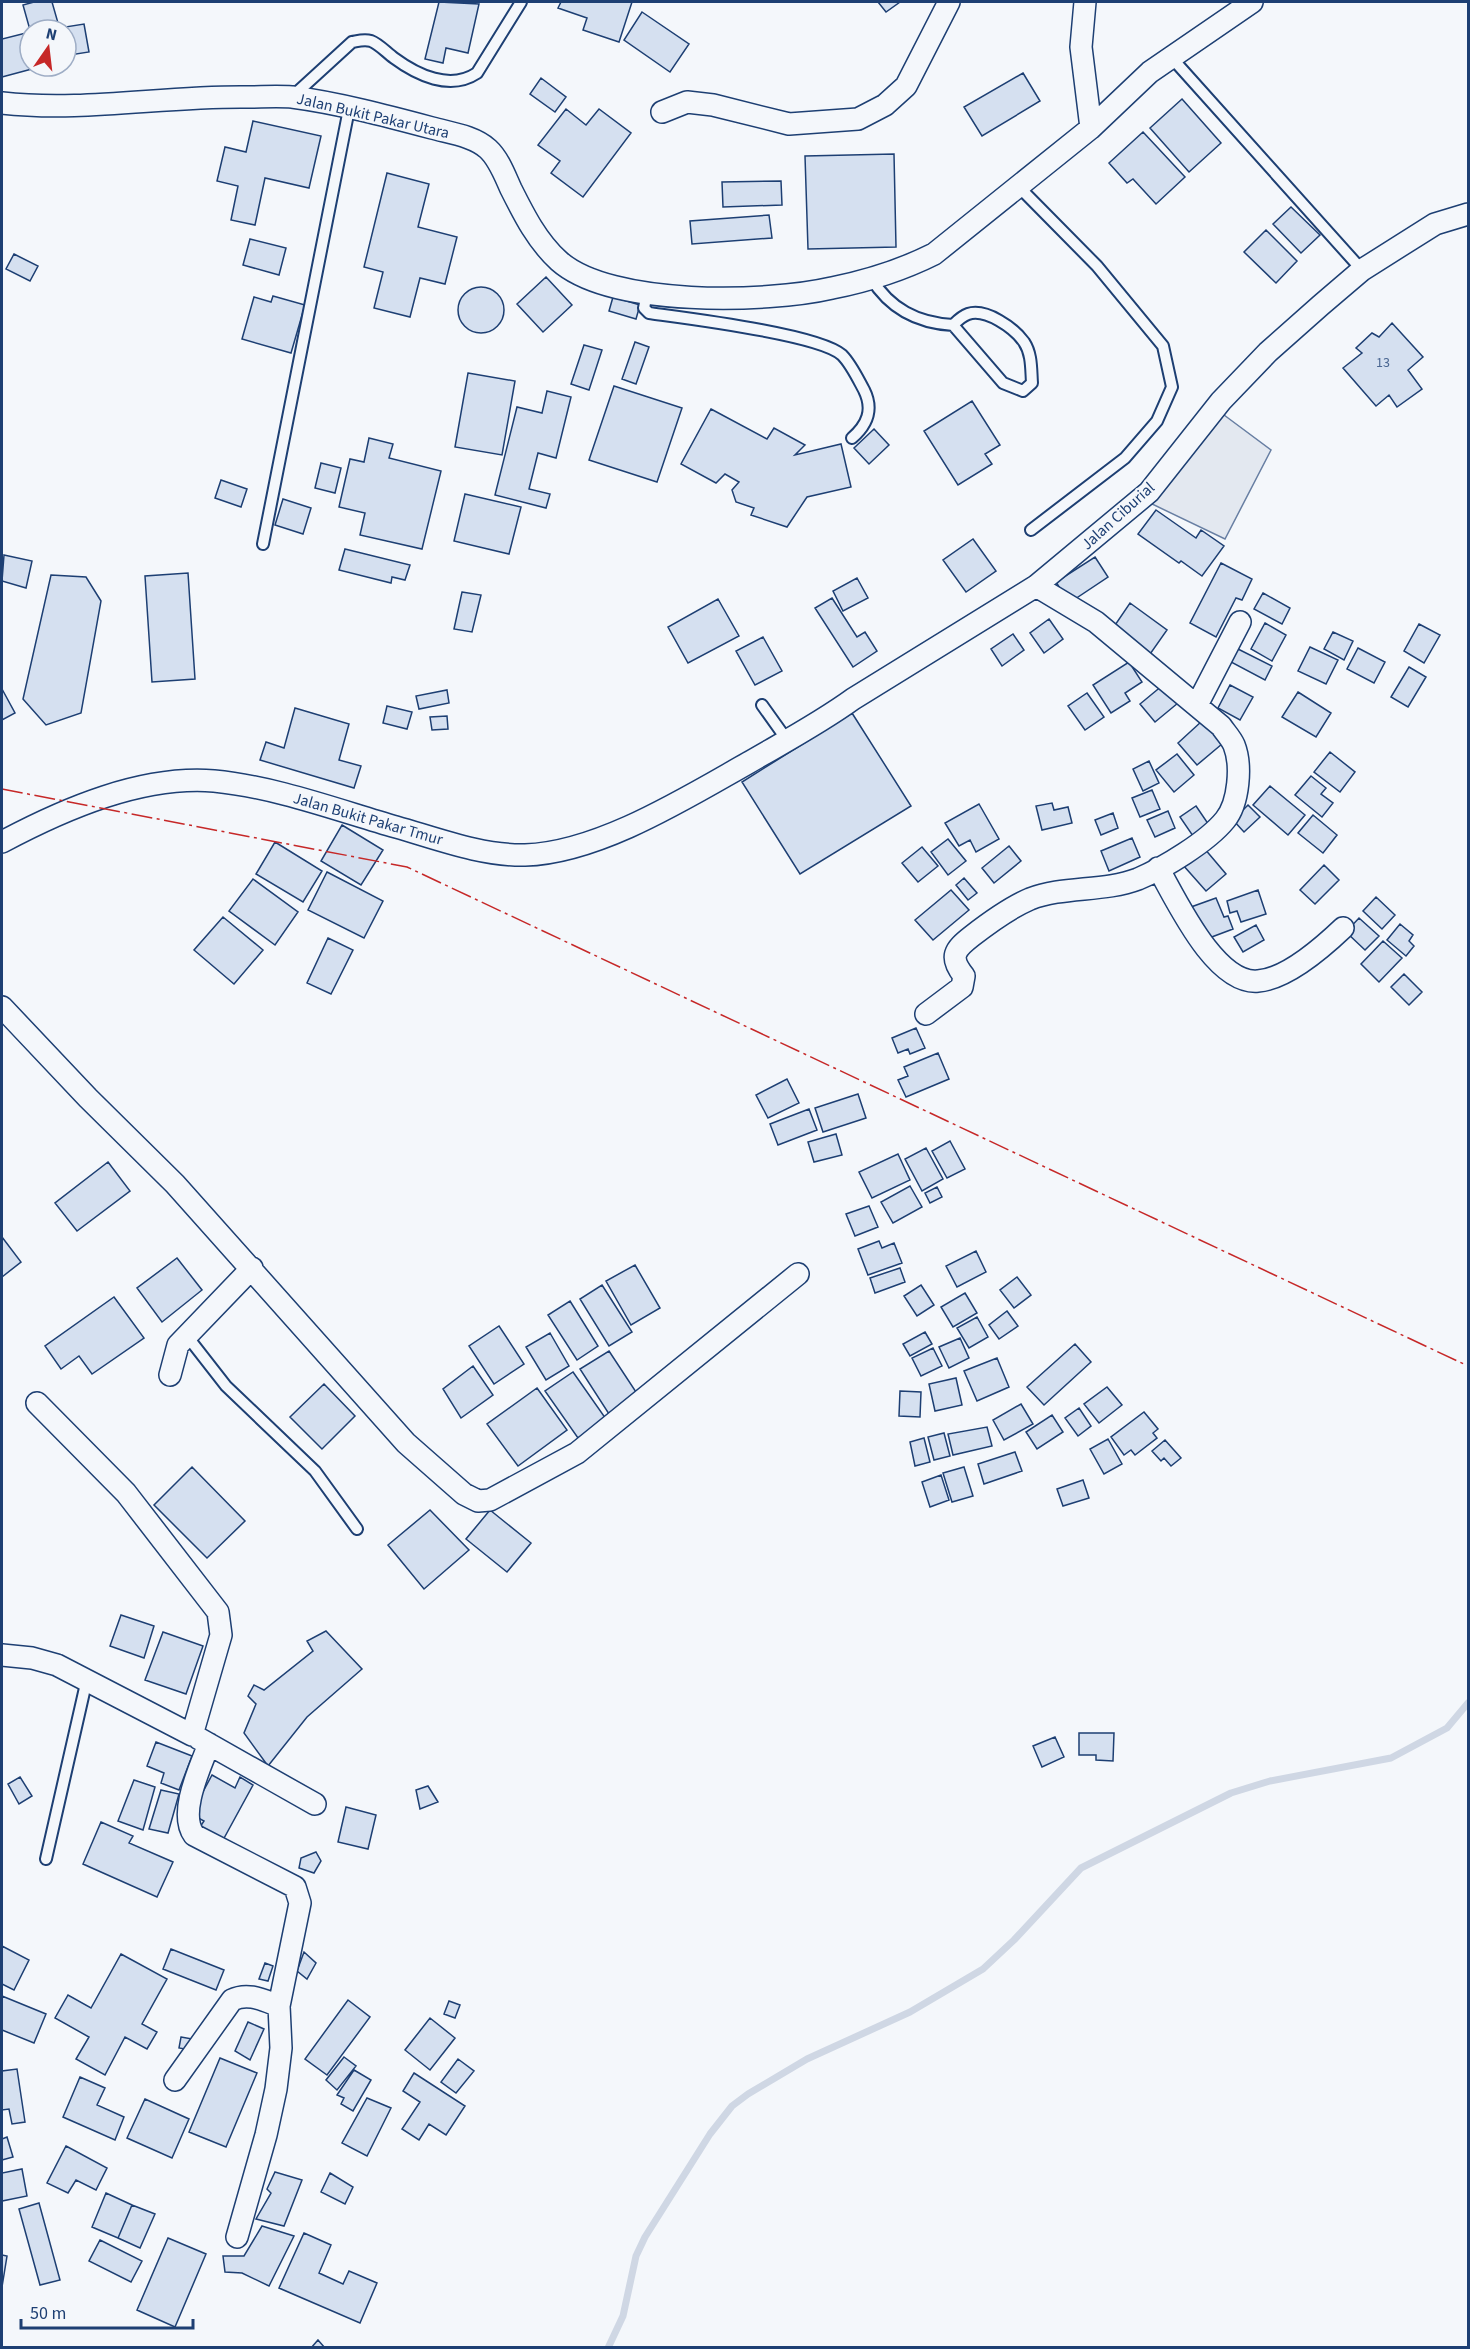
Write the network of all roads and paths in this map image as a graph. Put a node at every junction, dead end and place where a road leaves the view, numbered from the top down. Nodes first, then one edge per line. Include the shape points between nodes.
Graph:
1 (521, 2) edge
2 (949, 2) edge
3 (1085, 2) edge
4 (1252, 2) edge
5 (1171, 57) junction
6 (291, 97) junction
7 (2, 103) edge
8 (349, 109) junction
9 (662, 112) dead end
10 (1091, 128) junction
11 (1019, 187) junction
12 (1468, 214) edge
13 (1362, 270) junction
14 (870, 278) junction
15 (647, 293) junction
16 (952, 325) junction
17 (852, 438) dead end
18 (1031, 530) dead end
19 (263, 544) dead end
20 (1036, 586) junction
21 (1240, 622) dead end
22 (762, 705) dead end
23 (1197, 705) junction
24 (788, 740) junction
25 (729, 774) joint
26 (2, 842) edge
27 (1158, 868) junction
28 (1343, 928) dead end
29 (2, 1006) edge
30 (926, 1014) dead end
31 (252, 1268) junction
32 (798, 1274) dead end
33 (187, 1336) junction
34 (170, 1375) dead end
35 (37, 1403) dead end
36 (357, 1529) dead end
37 (2, 1655) edge
38 (87, 1679) junction
39 (200, 1739) junction
40 (315, 1804) dead end
41 (46, 1859) dead end
42 (279, 2006) junction
43 (175, 2080) dead end
44 (237, 2237) dead end

1 - 6 lane via 477,73 467,80 456,82 418,74 371,41 361,40 352,42
2 - 9 street via 906,86 885,105 858,119 789,124 687,102
3 - 10 street via 1081,47
4 - 5 street, Jalan Bukit Pakar Utara
5 - 10 street, Jalan Bukit Pakar Utara
5 - 13 lane
6 - 7 street, Jalan Bukit Pakar Utara via 172,98 99,106
6 - 8 street, Jalan Bukit Pakar Utara
8 - 15 street, Jalan Bukit Pakar Utara via 473,140 489,150 526,219 561,263 609,285
8 - 19 lane
10 - 11 street, Jalan Bukit Pakar Utara
11 - 14 street, Jalan Bukit Pakar Utara via 933,254 911,266
11 - 18 lane via 1097,266 1163,346 1172,387 1157,421 1125,458
12 - 13 street, Jalan Ciburial via 1435,224
13 - 20 street, Jalan Ciburial via 1268,352 1221,401 1149,492
14 - 15 street, Jalan Bukit Pakar Utara via 792,294 724,298
14 - 16 lane via 912,318
15 - 17 lane via 644,308 649,313 825,345 842,355 868,399 870,413 863,428
16 - 16 lane via 1003,383 1023,392 1032,383 1031,360 1023,341 1001,322 981,313 968,314
20 - 23 street via 1096,622
20 - 24 street, Jalan Ciburial
21 - 23 street
22 - 24 lane
23 - 27 street via 1233,743 1237,767 1235,795 1231,811 1217,828
24 - 25 street, Jalan Ciburial
25 - 26 street, Jalan Bukit Pakar Tmur via 660,812 596,839 525,855 469,847 271,791 213,781 166,783 119,793 36,824
27 - 28 street via 1216,962 1242,978 1256,982 1272,978 1319,951
27 - 30 street via 1136,879 1031,899 995,918 960,946 955,956 955,965 964,976 962,987
29 - 31 street
31 - 32 street via 406,1443 464,1494 478,1501 490,1500 578,1453
31 - 33 street
33 - 34 street via 178,1346
33 - 36 lane via 226,1386 315,1471
35 - 39 street via 126,1493 218,1612 221,1635
37 - 38 street via 32,1658
38 - 39 street
38 - 41 lane
39 - 40 street
39 - 42 street via 188,1826 194,1835 295,1887 299,1895
42 - 43 street via 250,1996 232,2000
42 - 44 street via 281,2048 276,2089

